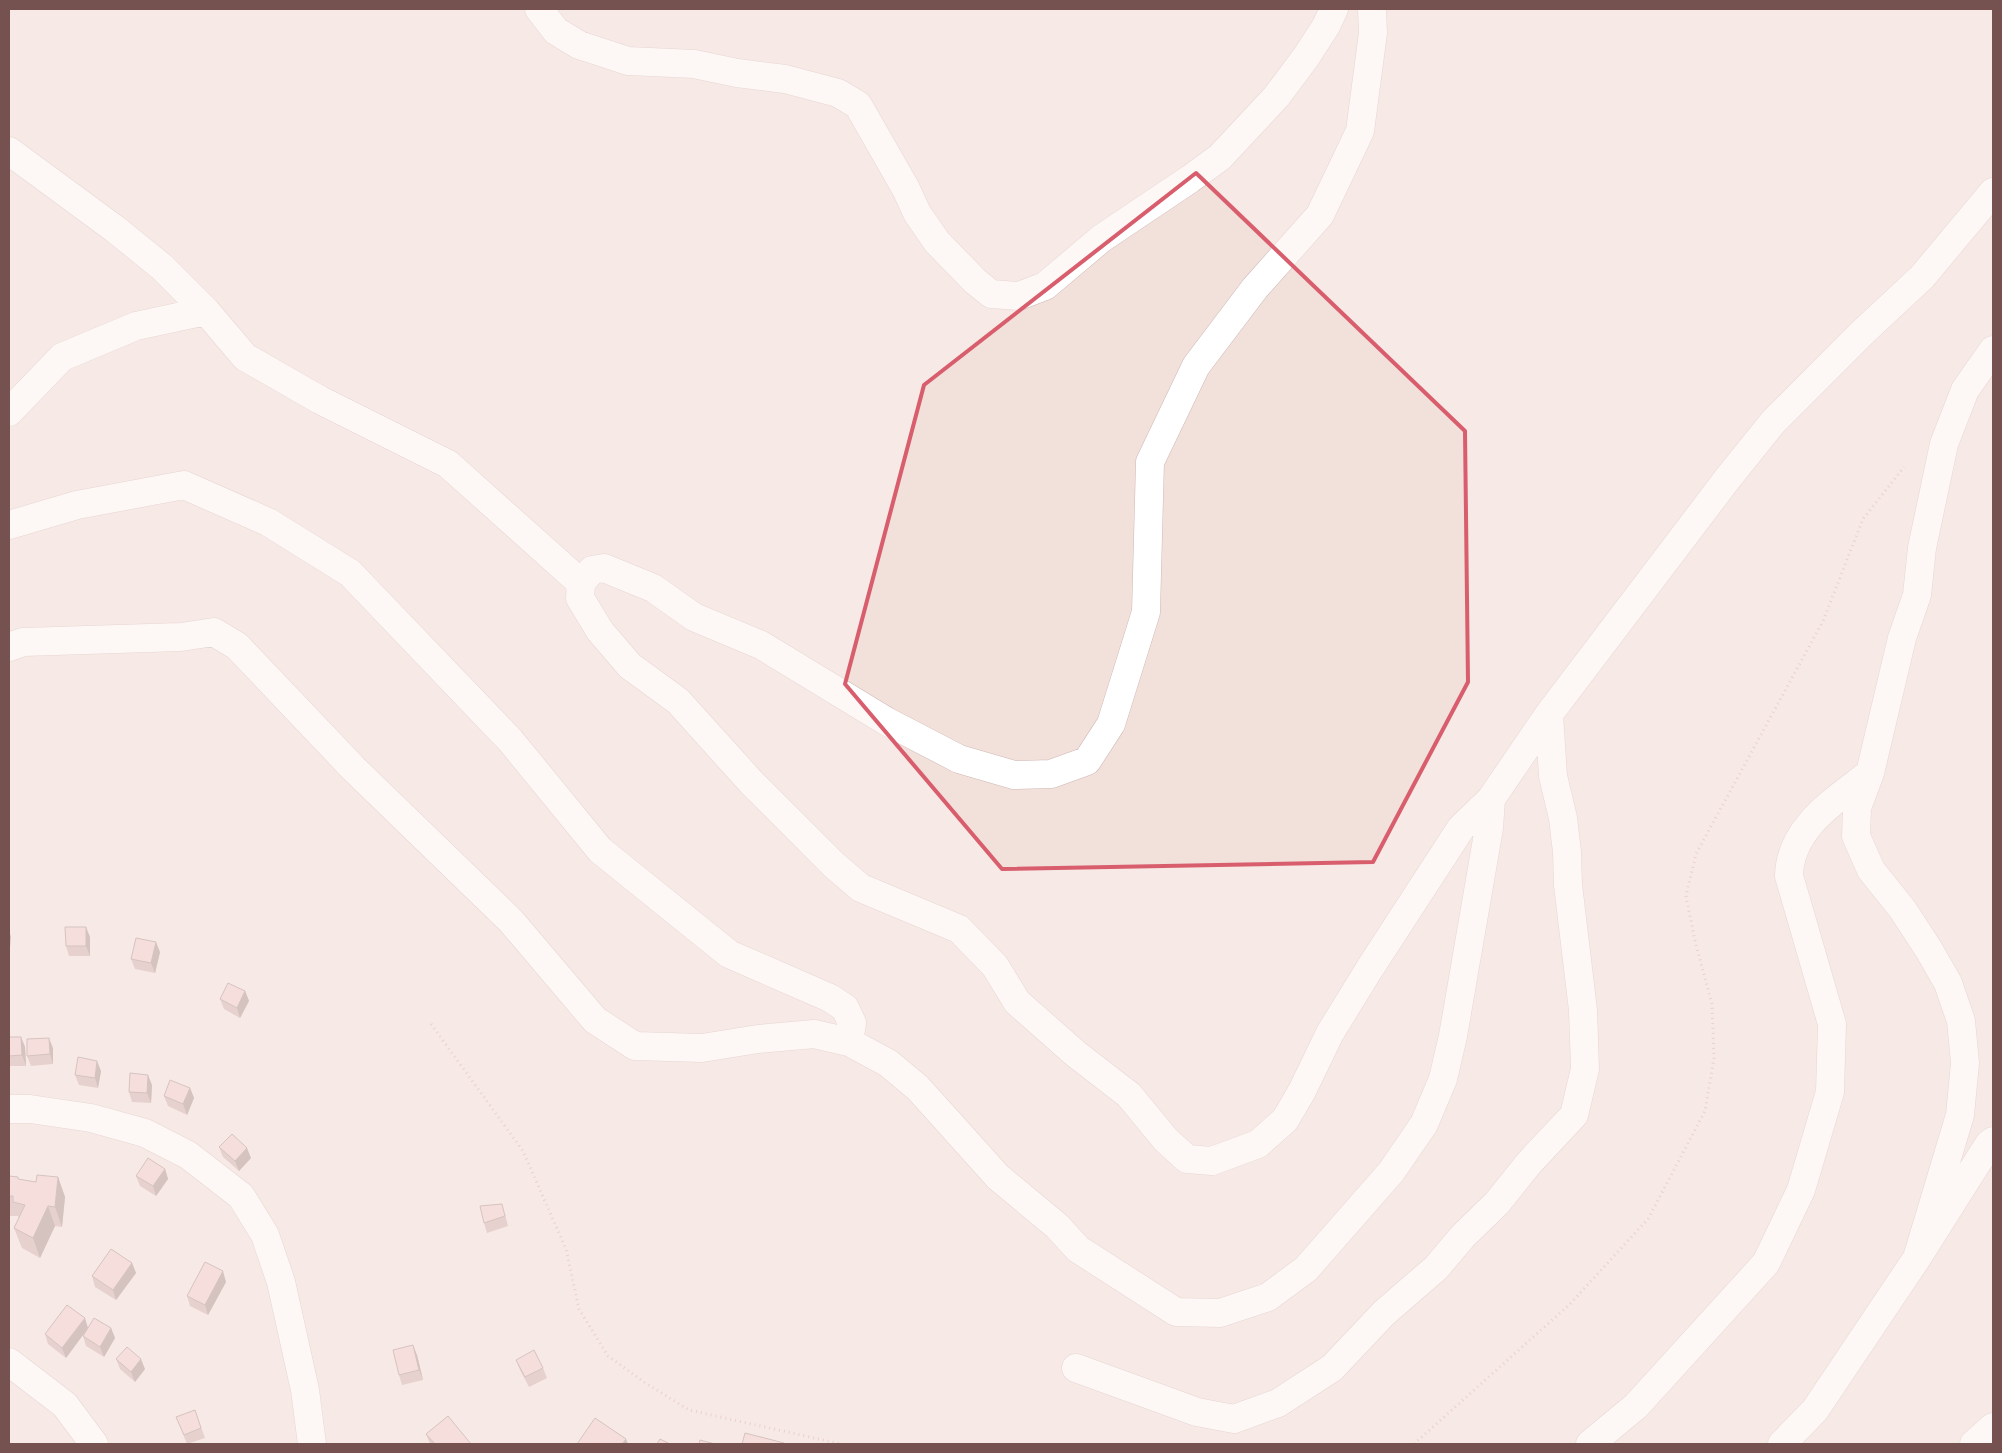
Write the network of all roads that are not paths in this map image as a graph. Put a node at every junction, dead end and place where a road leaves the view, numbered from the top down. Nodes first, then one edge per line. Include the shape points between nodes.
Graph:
1 (539, 9) edge
2 (1334, 9) edge
3 (1372, 9) edge
4 (9, 151) edge
5 (1993, 192) edge
6 (206, 311) junction
7 (1993, 350) edge
8 (9, 412) edge
9 (9, 525) edge
10 (581, 583) junction
11 (9, 647) edge
12 (1549, 714) junction
13 (1870, 773) junction
14 (1491, 799) junction
15 (849, 1042) junction
16 (9, 1109) edge
17 (1993, 1141) edge
18 (1917, 1258) junction
19 (9, 1362) edge
20 (1076, 1368) dead end
21 (1993, 1427) edge
22 (94, 1444) edge
23 (312, 1444) edge
24 (1590, 1444) edge
25 (1782, 1444) edge
26 (1974, 1444) edge

1 - 2 street via 556,31 579,44 628,61 694,64 785,79 838,93 858,105 917,213 937,242 991,294 1019,296 1045,286 1102,238 1220,157 1276,98 1306,57
3 - 10 street via 1374,32 1360,131 1320,215 1255,288 1196,366 1150,462 1146,612 1111,724 1087,761 1051,774 1014,775 958,759 886,722 761,645 694,617 653,588 604,568 592,570
4 - 6 street via 162,267
5 - 12 street via 1922,278 1862,332 1774,422
6 - 8 street via 136,326 62,357
6 - 10 street via 245,357 320,400 448,464
7 - 13 street via 1965,390 1944,444 1922,548 1917,595 1902,638
9 - 15 street via 77,505 184,485 276,527 350,573 510,740 600,850 729,954 830,998 845,1008 852,1023
10 - 14 street via 580,598 600,631 630,666 678,701 751,782 834,865 861,888 959,929 996,966 1018,1002 1076,1054 1129,1095 1166,1140 1187,1159 1212,1161 1258,1144 1285,1120 1330,1034 1370,968 1461,828
11 - 15 street via 23,642 214,632 237,646 354,769 511,921 596,1020 634,1046 702,1048 814,1034
12 - 14 street
12 - 20 street via 1553,776 1563,818 1583,1010 1585,1069 1574,1114 1436,1268 1384,1314 1332,1368 1278,1404 1234,1418 1198,1412
13 - 18 street via 1857,808 1856,836 1871,870 1902,910 1948,984 1961,1021 1966,1063 1960,1116
13 - 24 street via 1818,815 1798,839 1789,861 1789,876 1832,1024 1830,1092 1801,1190 1766,1263 1636,1406
14 - 15 street via 1489,828 1453,1036 1443,1080 1424,1124 1391,1172 1306,1269 1268,1297 1220,1312 1176,1312 1078,1249 1057,1226 998,1177 918,1088 888,1063
16 - 23 street via 91,1118 145,1133 188,1155 241,1196 265,1235 281,1282 305,1390
17 - 18 street
18 - 25 street via 1815,1410
19 - 22 street via 64,1405
21 - 26 street

